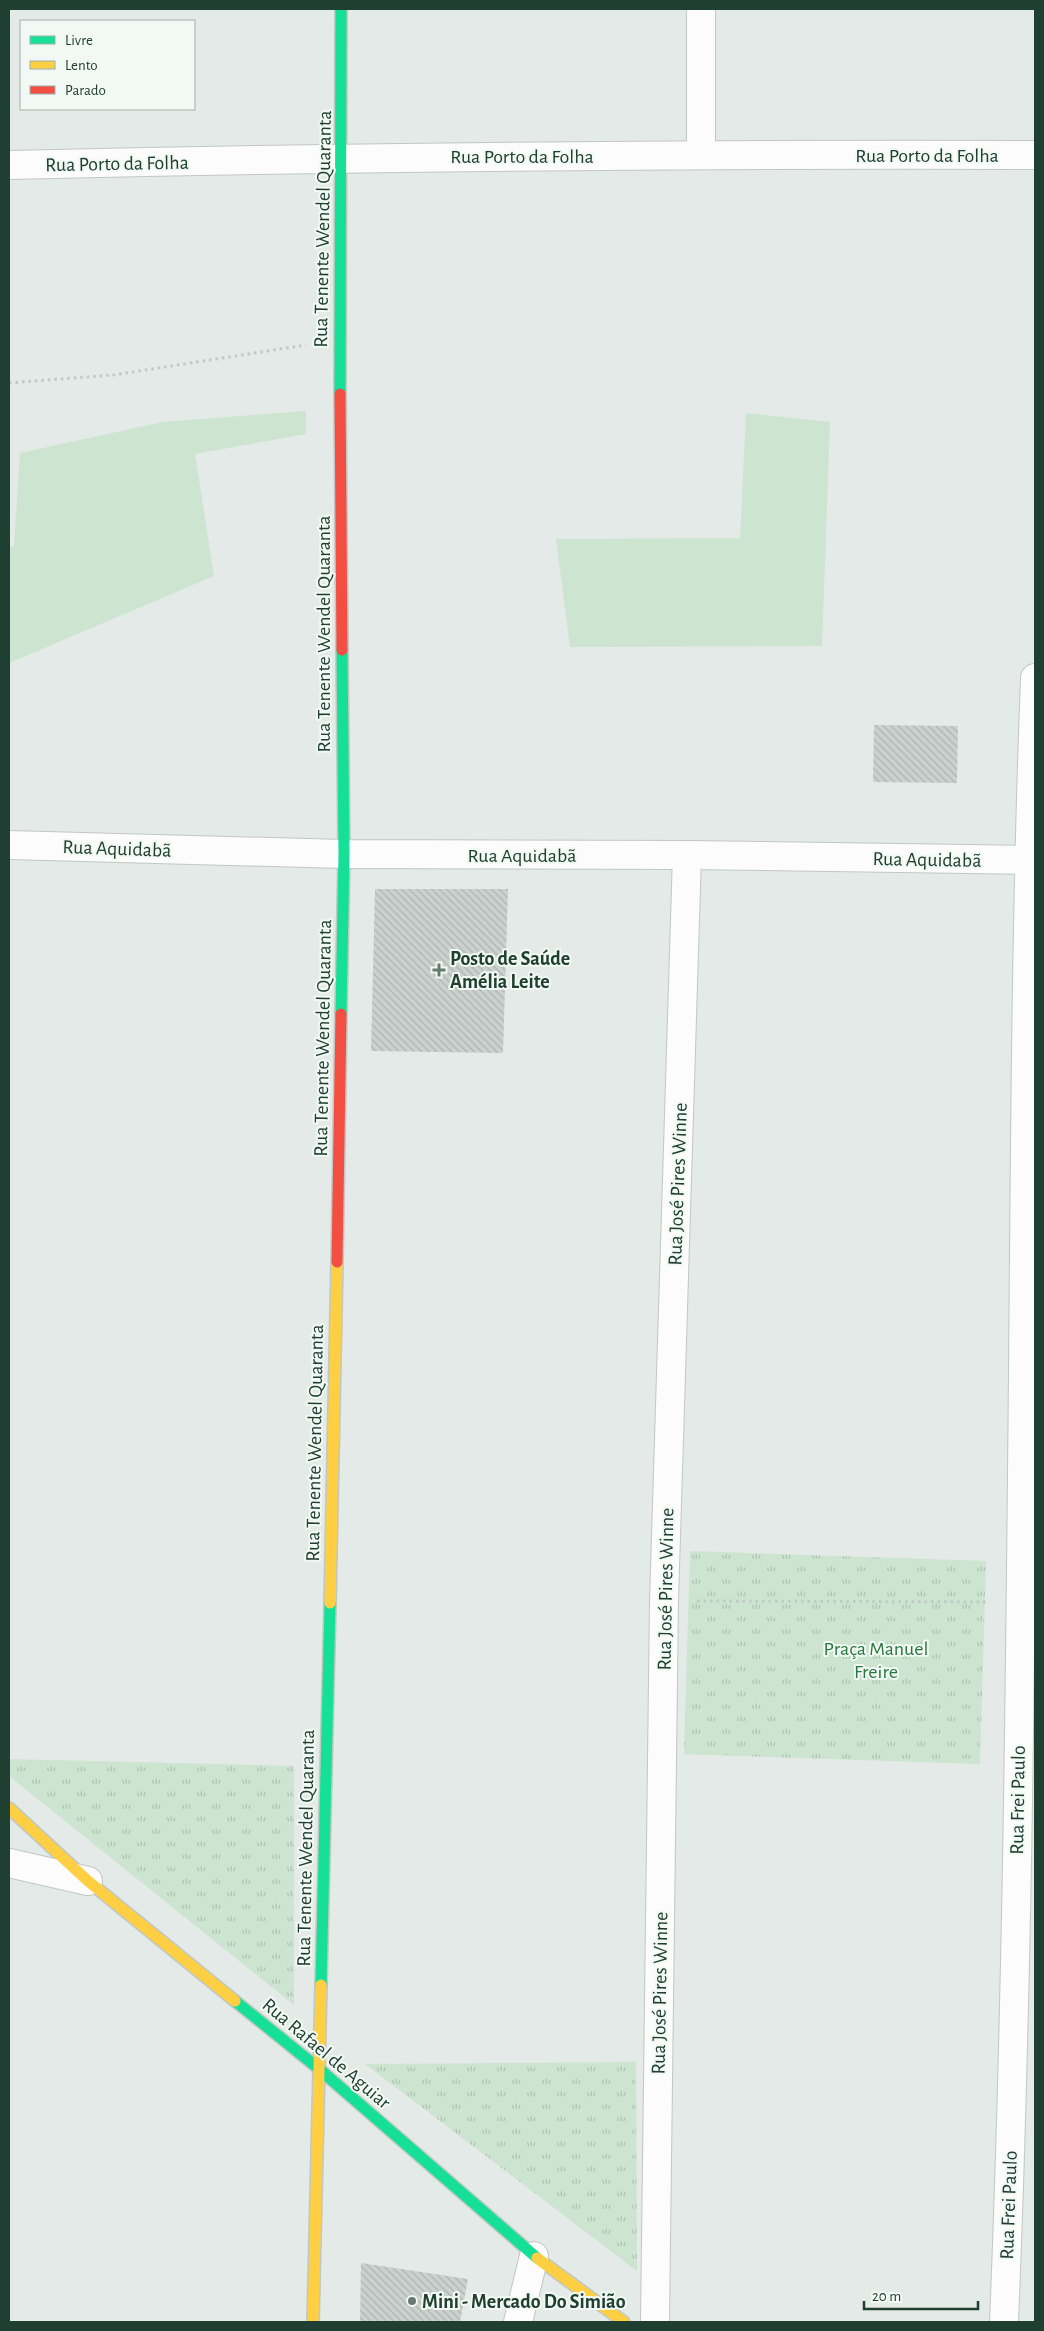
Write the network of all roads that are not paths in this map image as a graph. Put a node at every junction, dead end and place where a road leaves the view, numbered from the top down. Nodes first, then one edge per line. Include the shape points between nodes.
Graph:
1 (341, 9) edge
2 (702, 9) edge
3 (701, 154) junction
4 (1035, 155) edge
5 (342, 158) junction
6 (9, 165) edge
7 (1035, 678) edge
8 (9, 845) edge
9 (344, 854) junction
10 (687, 855) junction
11 (1032, 860) edge
12 (1028, 1671) edge
13 (9, 1808) edge
14 (9, 1863) edge
15 (88, 1880) junction
16 (318, 2068) junction
17 (534, 2256) junction
18 (313, 2322) edge
19 (518, 2322) edge
20 (624, 2322) edge
21 (655, 2322) edge
22 (1004, 2322) edge

1 - 5 street, Rua Tenente Wendel Quaranta
2 - 3 street
3 - 4 street, Rua Porto da Folha
3 - 5 street, Rua Porto da Folha
5 - 6 street, Rua Porto da Folha
5 - 9 street, Rua Tenente Wendel Quaranta via 339,340
7 - 11 street, Rua Frei Paulo
8 - 9 street, Rua Aquidabã
9 - 10 street, Rua Aquidabã
9 - 16 street, Rua Tenente Wendel Quaranta
10 - 11 street, Rua Aquidabã
10 - 21 street, Rua José Pires Winne via 664,1601
11 - 12 street, Rua Frei Paulo via 1021,1603
12 - 22 street, Rua Frei Paulo
13 - 15 street, Rua Rafael de Aguiar
14 - 15 street
15 - 16 street, Rua Rafael de Aguiar
16 - 17 street, Rua Rafael de Aguiar
16 - 18 street, Rua Tenente Wendel Quaranta
17 - 19 street
17 - 20 street, Rua Rafael de Aguiar

